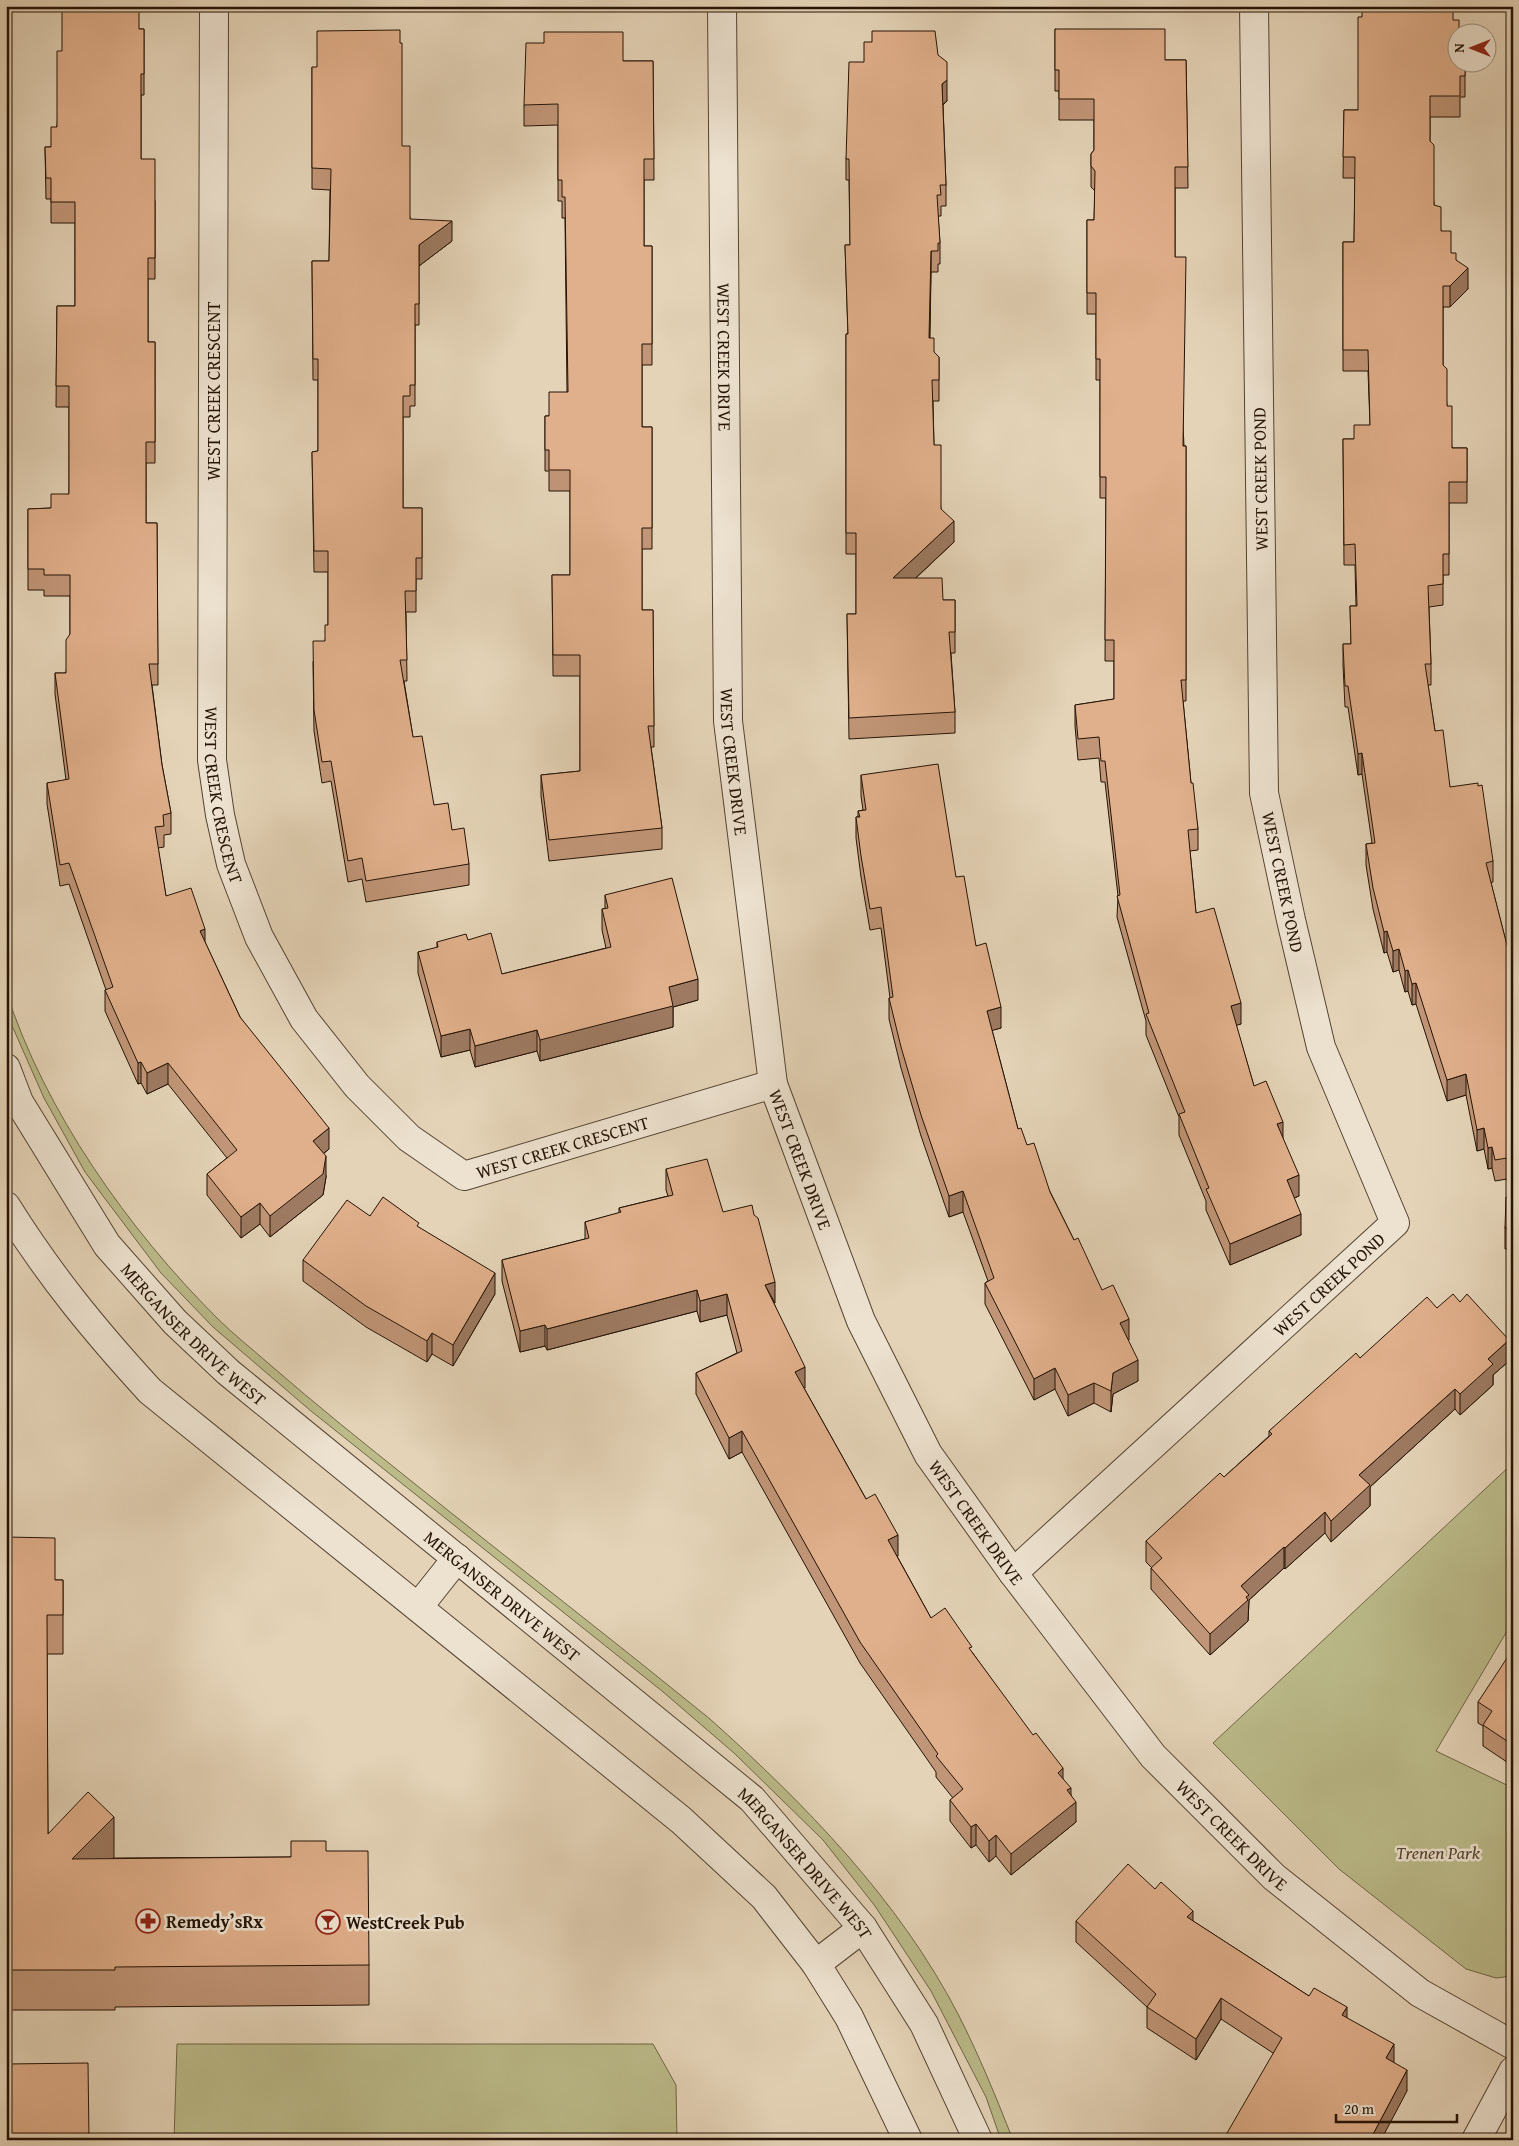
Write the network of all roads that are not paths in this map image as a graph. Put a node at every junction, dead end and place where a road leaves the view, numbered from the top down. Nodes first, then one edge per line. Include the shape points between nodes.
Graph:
1 (214, 6) edge
2 (722, 6) edge
3 (1254, 6) edge
4 (6, 1068) edge
5 (773, 1084) junction
6 (13, 1105) edge
7 (6, 1206) edge
8 (458, 1558) junction
9 (1013, 1573) junction
10 (419, 1606) junction
11 (863, 1928) junction
12 (816, 1964) junction
13 (1513, 2045) edge
14 (1513, 2071) edge
15 (908, 2140) edge
16 (978, 2140) edge
17 (1476, 2140) edge

1 - 5 street, WEST CREEK CRESCENT via 212,760 220,815 232,864 259,937 304,1018 357,1086 409,1138 464,1176
2 - 5 street, WEST CREEK DRIVE via 728,721
3 - 9 street, WEST CREEK POND via 1264,793 1321,1047 1395,1223
4 - 6 street, MERGANSER DRIVE WEST
5 - 9 street, WEST CREEK DRIVE via 861,1321 928,1454
6 - 8 street, MERGANSER DRIVE WEST via 107,1245 175,1322 228,1372
7 - 10 street via 36,1256 150,1391
8 - 10 street
8 - 11 street, MERGANSER DRIVE WEST via 752,1799
9 - 13 street, WEST CREEK DRIVE via 1153,1756 1274,1876 1420,1993
10 - 12 street via 682,1820 764,1897
11 - 12 street
11 - 16 street, MERGANSER DRIVE WEST via 924,2024
12 - 15 street via 849,2017
14 - 17 street

